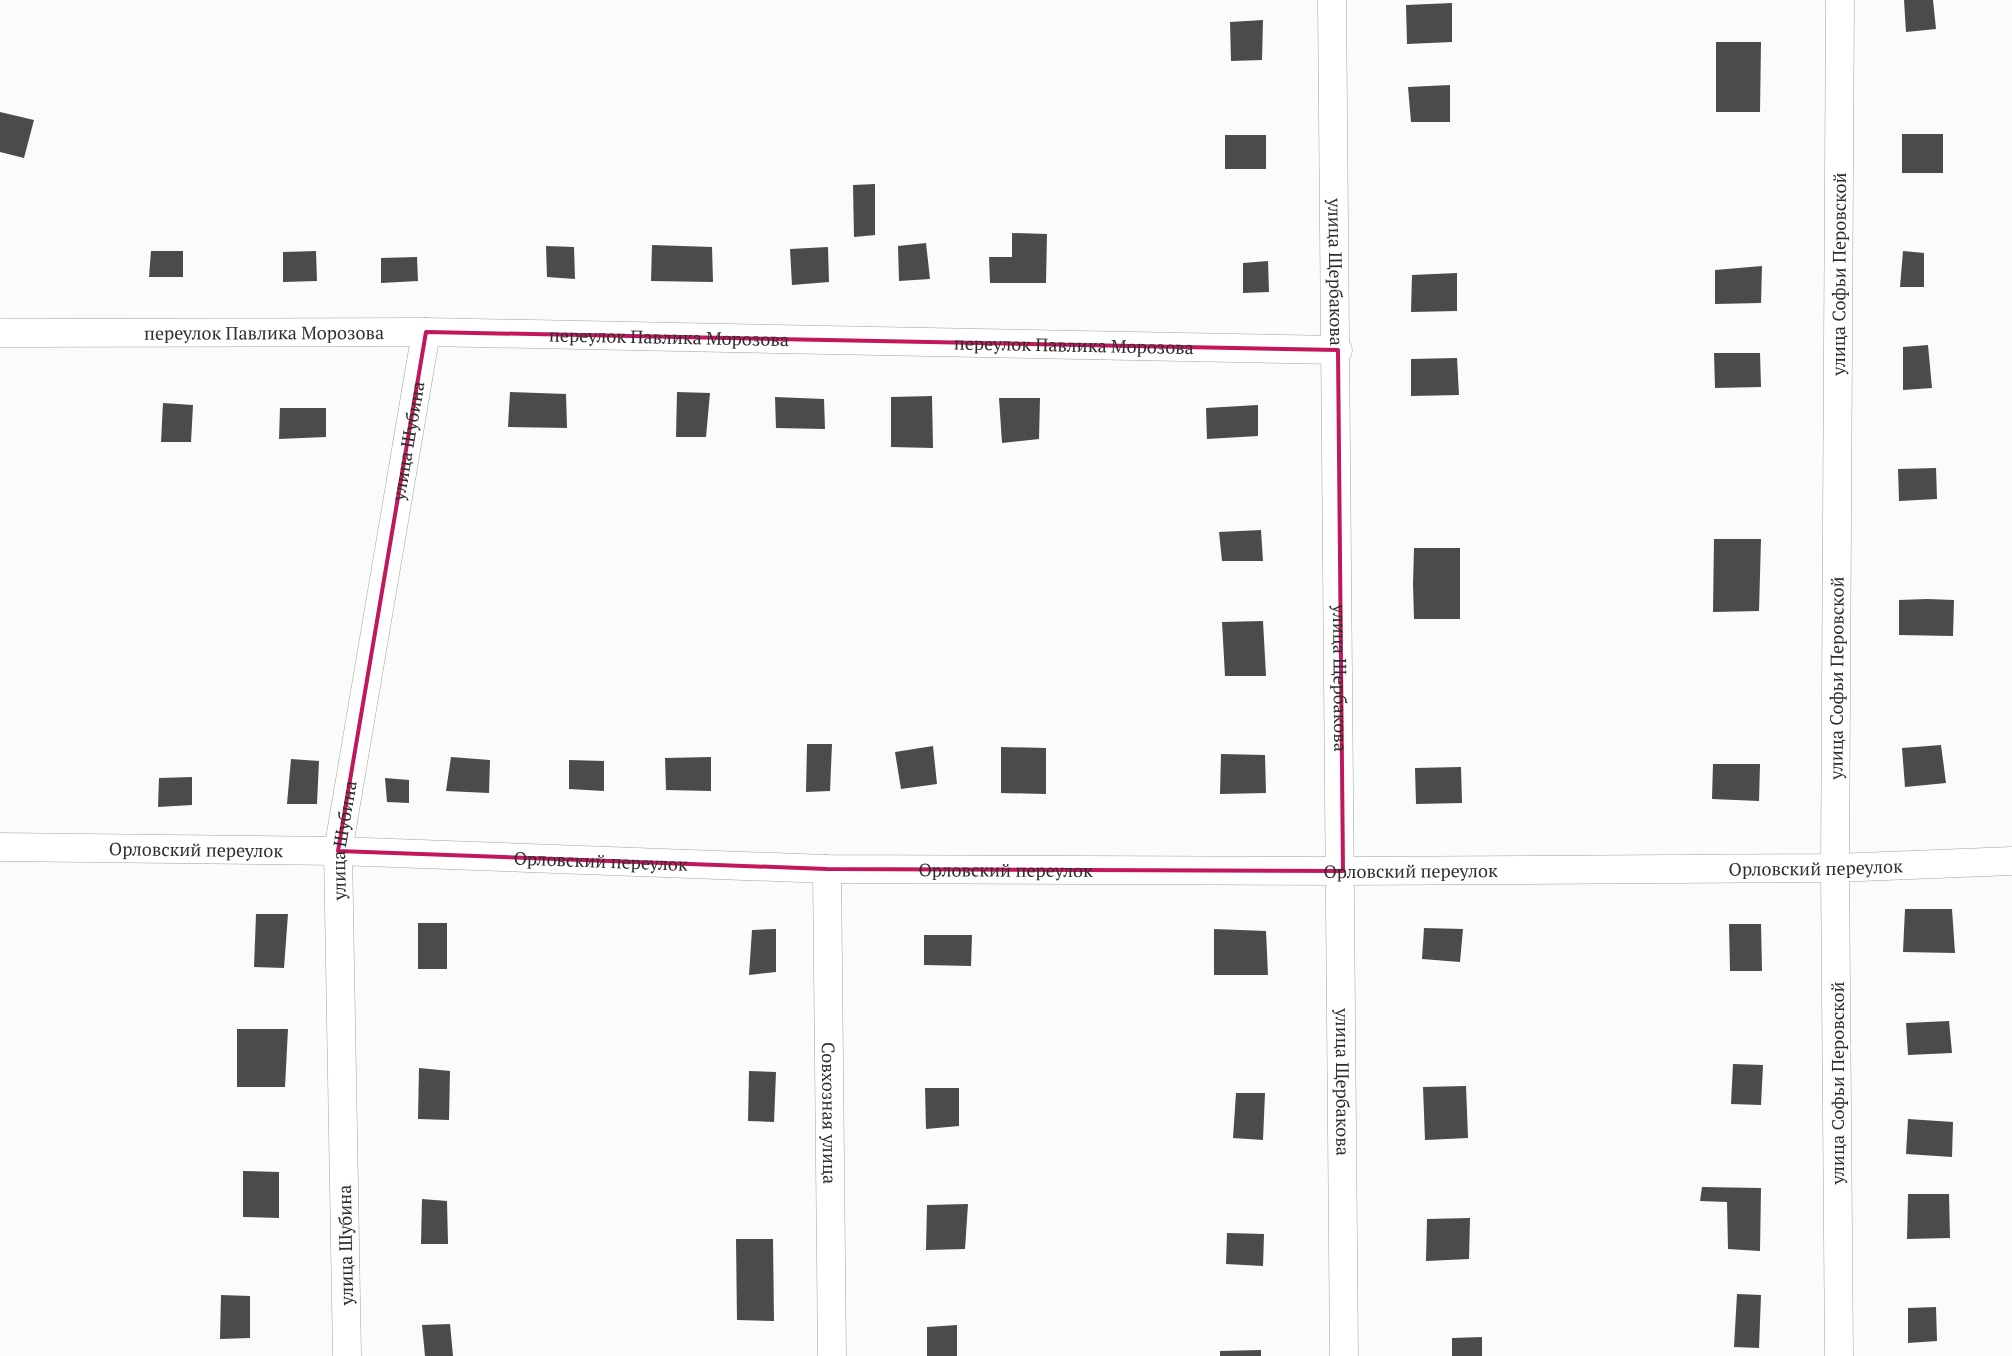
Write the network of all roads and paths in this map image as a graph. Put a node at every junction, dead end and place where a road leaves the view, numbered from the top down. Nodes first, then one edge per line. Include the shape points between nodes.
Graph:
1 (1332, 0) edge
2 (1840, 0) edge
3 (426, 332) junction
4 (0, 333) edge
5 (1338, 350) junction
6 (0, 847) edge
7 (338, 851) junction
8 (2012, 861) edge
9 (1835, 868) junction
10 (827, 869) junction
11 (1343, 871) junction
12 (347, 1356) edge
13 (832, 1356) edge
14 (1344, 1356) edge
15 (1839, 1356) edge

1 - 5 street, улица Щербакова
2 - 9 street, улица Софьи Перовской
3 - 4 street, переулок Павлика Морозова
3 - 5 street, переулок Павлика Морозова
3 - 7 street, улица Шубина
5 - 11 street, улица Щербакова
6 - 7 street, Орловский переулок
7 - 10 street, Орловский переулок
7 - 12 street, улица Шубина
8 - 9 street, Орловский переулок
9 - 11 street, Орловский переулок
9 - 15 street, улица Софьи Перовской
10 - 11 street, Орловский переулок
10 - 13 street, Совхозная улица
11 - 14 street, улица Щербакова

